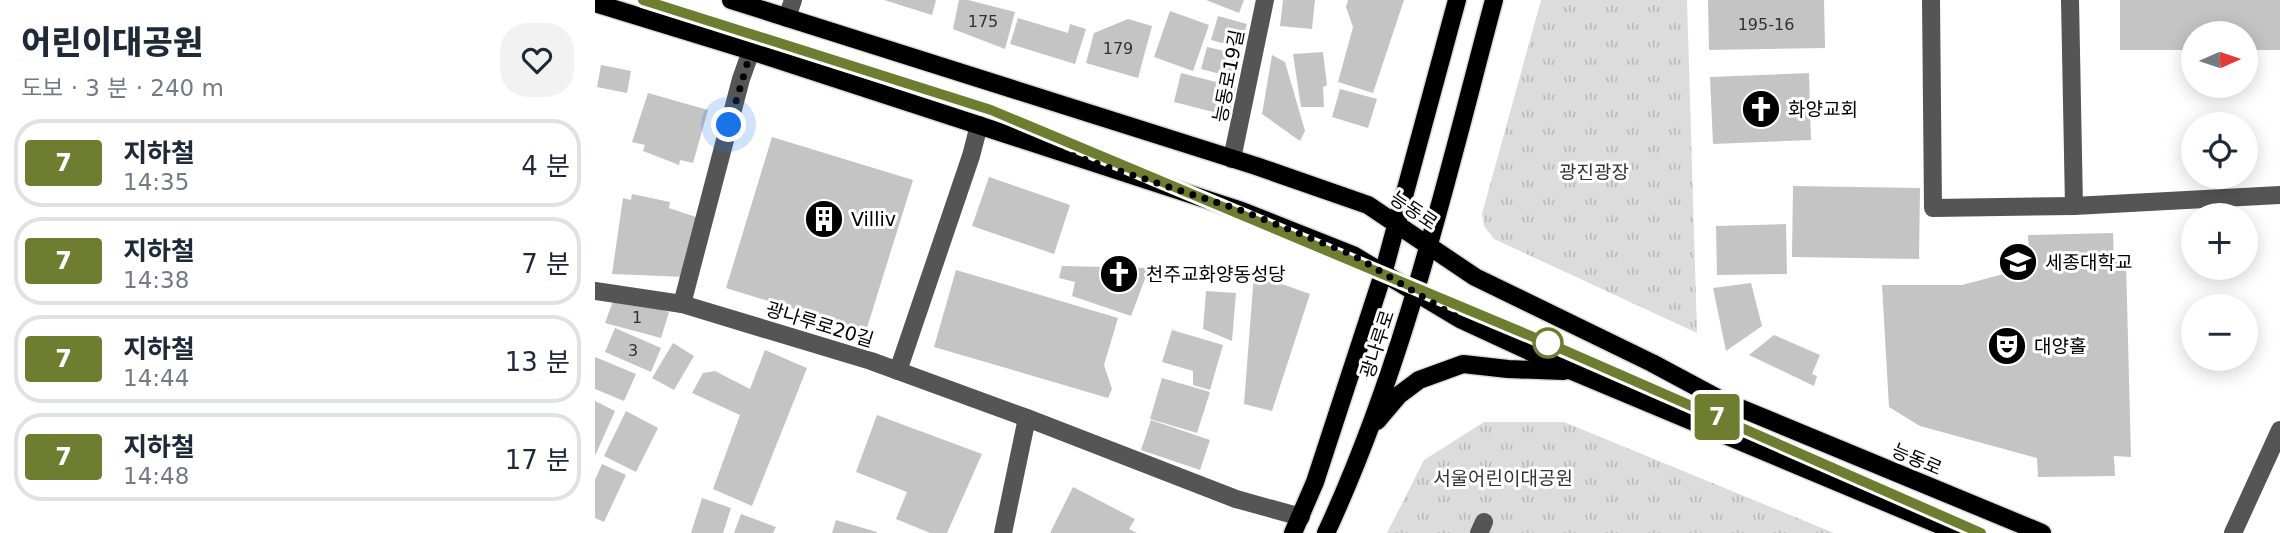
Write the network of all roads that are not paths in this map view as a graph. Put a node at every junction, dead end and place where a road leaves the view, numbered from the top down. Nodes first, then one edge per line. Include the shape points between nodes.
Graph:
1 (731, 0) edge
2 (793, 0) edge
3 (1265, 0) edge
4 (1457, 0) edge
5 (1494, 0) edge
6 (1931, 0) edge
7 (2070, 0) edge
8 (595, 3) edge
9 (787, 18) junction
10 (751, 51) junction
11 (979, 125) junction
12 (1232, 159) junction
13 (2280, 195) edge
14 (2074, 206) junction
15 (1397, 225) junction
16 (1429, 246) junction
17 (1383, 274) junction
18 (596, 293) edge
19 (1415, 293) junction
20 (682, 304) junction
21 (898, 371) junction
22 (1572, 371) junction
23 (1027, 418) junction
24 (1371, 429) junction
25 (2280, 430) edge
26 (1297, 525) edge
27 (1003, 533) edge
28 (1325, 533) edge
29 (1959, 533) edge
30 (2042, 533) edge
31 (2233, 533) edge

1 - 9 main road, 능동로
2 - 9 street
3 - 12 street, 능동로19길
4 - 15 main road, 광나루로
5 - 16 main road, 광나루로
6 - 14 street via 1933,208
7 - 14 street
8 - 10 main road
9 - 12 main road, 능동로
10 - 11 main road
10 - 20 street
11 - 17 main road via 1243,211 1353,255
11 - 21 street
12 - 15 main road, 능동로 via 1368,205
13 - 14 street
15 - 16 main road, 능동로
15 - 17 main road, 광나루로
16 - 19 main road, 광나루로
16 - 30 main road, 능동로 via 1475,277 1723,401
17 - 19 main road
17 - 26 main road, 광나루로
18 - 20 street, 광나루로20길
19 - 22 main road
19 - 24 main road, 광나루로
20 - 21 street, 광나루로20길
21 - 23 street, 광나루로20길
22 - 24 main road via 1463,364 1443,369 1399,395
22 - 29 main road
23 - 26 street, 광나루로20길
23 - 27 street
24 - 28 main road, 광나루로
25 - 31 street

